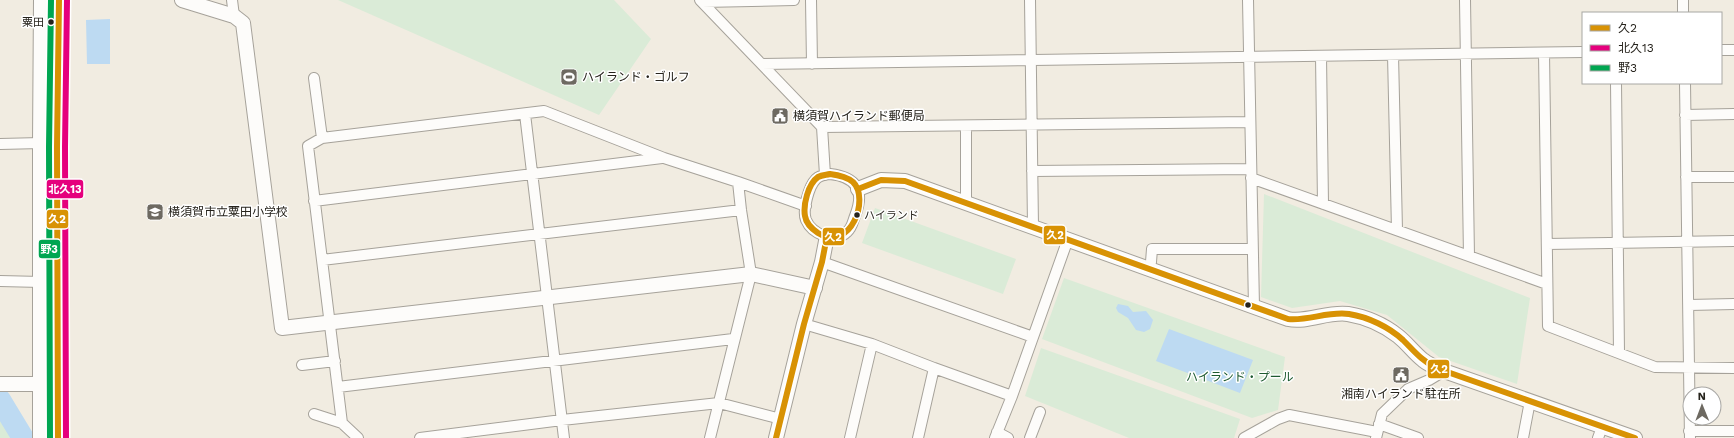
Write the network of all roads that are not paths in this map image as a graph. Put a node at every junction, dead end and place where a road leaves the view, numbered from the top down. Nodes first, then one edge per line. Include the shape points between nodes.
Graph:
1 (42, 0) edge
2 (59, 0) edge
3 (182, 0) edge
4 (232, 0) edge
5 (794, 0) edge
6 (811, 0) edge
7 (1030, 0) edge
8 (1248, 0) edge
9 (1465, 0) edge
10 (1683, 0) edge
11 (701, 1) edge
12 (1683, 12) edge
13 (234, 16) junction
14 (1722, 50) edge
15 (1734, 50) edge
16 (1582, 52) edge
17 (1544, 53) junction
18 (1466, 54) junction
19 (1393, 55) junction
20 (1321, 56) junction
21 (1249, 57) junction
22 (1030, 60) junction
23 (762, 64) junction
24 (812, 64) junction
25 (314, 78) dead end
26 (1616, 84) edge
27 (1685, 84) edge
28 (525, 114) junction
29 (1734, 114) edge
30 (1685, 115) junction
31 (1250, 122) junction
32 (1031, 124) junction
33 (966, 126) junction
34 (822, 127) junction
35 (322, 138) junction
36 (41, 143) junction
37 (0, 144) edge
38 (664, 158) junction
39 (1032, 171) junction
40 (1251, 173) junction
41 (532, 174) junction
42 (825, 174) junction
43 (1734, 176) edge
44 (1686, 177) junction
45 (738, 182) junction
46 (858, 189) junction
47 (314, 201) junction
48 (966, 202) junction
49 (1323, 204) junction
50 (806, 206) junction
51 (740, 210) junction
52 (1033, 226) junction
53 (1397, 230) junction
54 (539, 233) junction
55 (827, 236) junction
56 (1068, 239) junction
57 (1734, 241) edge
58 (1688, 242) junction
59 (1618, 243) junction
60 (1547, 244) junction
61 (1252, 249) junction
62 (1469, 256) junction
63 (322, 260) junction
64 (822, 262) junction
65 (1150, 262) dead end
66 (751, 274) junction
67 (0, 281) edge
68 (41, 282) junction
69 (1547, 284) junction
70 (815, 288) junction
71 (547, 298) junction
72 (1734, 304) edge
73 (1689, 305) junction
74 (1254, 307) junction
75 (331, 322) junction
76 (804, 324) junction
77 (1033, 336) junction
78 (733, 339) junction
79 (872, 344) junction
80 (1619, 352) junction
81 (554, 360) junction
82 (335, 361) junction
83 (302, 365) dead end
84 (934, 368) junction
85 (1689, 368) junction
86 (1734, 368) edge
87 (1444, 371) junction
88 (3, 384) edge
89 (40, 384) junction
90 (58, 384) junction
91 (338, 387) junction
92 (1012, 396) junction
93 (1530, 401) junction
94 (719, 403) junction
95 (1040, 412) dead end
96 (314, 414) dead end
97 (781, 419) junction
98 (562, 420) junction
99 (342, 423) junction
100 (1377, 431) edge
101 (1734, 431) edge
102 (1600, 432) edge
103 (996, 435) edge
104 (1690, 435) edge
105 (41, 438) edge
106 (58, 438) edge
107 (358, 438) edge
108 (420, 438) edge
109 (564, 438) edge
110 (710, 438) edge
111 (776, 438) edge
112 (850, 438) edge
113 (918, 438) edge
114 (1008, 438) edge
115 (1030, 438) edge
116 (1244, 438) edge
117 (1418, 438) edge
118 (1523, 438) edge
119 (1635, 438) edge

1 - 36 main road
2 - 90 main road
3 - 13 street
4 - 13 street
5 - 11 street
6 - 24 street
7 - 22 street
8 - 21 street
9 - 18 street
10 - 12 street
11 - 23 street
13 - 75 street via 243,23 282,328
14 - 15 street
16 - 17 street
17 - 18 street
17 - 60 street
18 - 19 street
18 - 62 street
19 - 20 street
19 - 53 street
20 - 21 street
20 - 49 street
21 - 22 street
21 - 31 street
22 - 24 street
22 - 32 street
23 - 24 street
23 - 34 street
25 - 35 street
26 - 59 street
27 - 30 street
28 - 35 street
28 - 38 street via 544,111
28 - 41 street
29 - 30 street
30 - 44 street
31 - 32 street
31 - 40 street
32 - 33 street
32 - 39 street
33 - 34 street
33 - 48 street
34 - 42 street
35 - 47 street via 308,146
36 - 37 street
36 - 68 main road
38 - 41 street
38 - 45 street
39 - 40 street
39 - 52 street
40 - 49 street
40 - 61 street
41 - 47 street
41 - 54 street
42 - 46 street via 840,175 851,181
42 - 50 street via 814,182
43 - 44 street
44 - 58 street
45 - 50 street
45 - 51 street
46 - 48 street via 881,180 896,179 915,183
46 - 55 street via 859,206 849,230 844,235
47 - 63 street
48 - 52 street
49 - 53 street
50 - 55 street via 805,215 808,223
51 - 54 street
51 - 66 street
52 - 56 street
53 - 62 street
54 - 63 street
54 - 71 street
55 - 64 street
56 - 74 street
56 - 77 street
57 - 58 street
58 - 59 street
58 - 73 street
59 - 60 street
59 - 80 street
60 - 69 street
61 - 65 street via 1152,249
61 - 74 street
62 - 69 street
63 - 75 street
64 - 70 street
64 - 77 street
66 - 70 street
66 - 71 street
66 - 78 street
67 - 68 street
68 - 89 main road
69 - 80 street via 1548,326
70 - 76 street
71 - 75 street
71 - 81 street
72 - 73 street
73 - 85 street
74 - 87 street via 1295,320 1337,313 1370,320 1400,337 1428,364
75 - 82 street
76 - 79 street
76 - 97 street
77 - 92 street
78 - 81 street
78 - 94 street
79 - 84 street
79 - 112 street
80 - 85 street via 1655,367
81 - 91 street
81 - 98 street
82 - 83 street
82 - 91 street
84 - 92 street
84 - 113 street
85 - 86 street
85 - 104 street
87 - 93 street
87 - 100 street via 1408,389 1382,414
88 - 89 street
89 - 90 street
89 - 105 main road
90 - 106 main road
91 - 99 street
92 - 103 street
93 - 102 street
93 - 118 street
94 - 97 street
94 - 98 street
94 - 110 street
95 - 115 street
96 - 99 street
97 - 111 street
98 - 108 street
98 - 109 street
99 - 107 street
100 - 116 street via 1290,415
100 - 117 street
101 - 104 street
102 - 119 street
103 - 114 street

